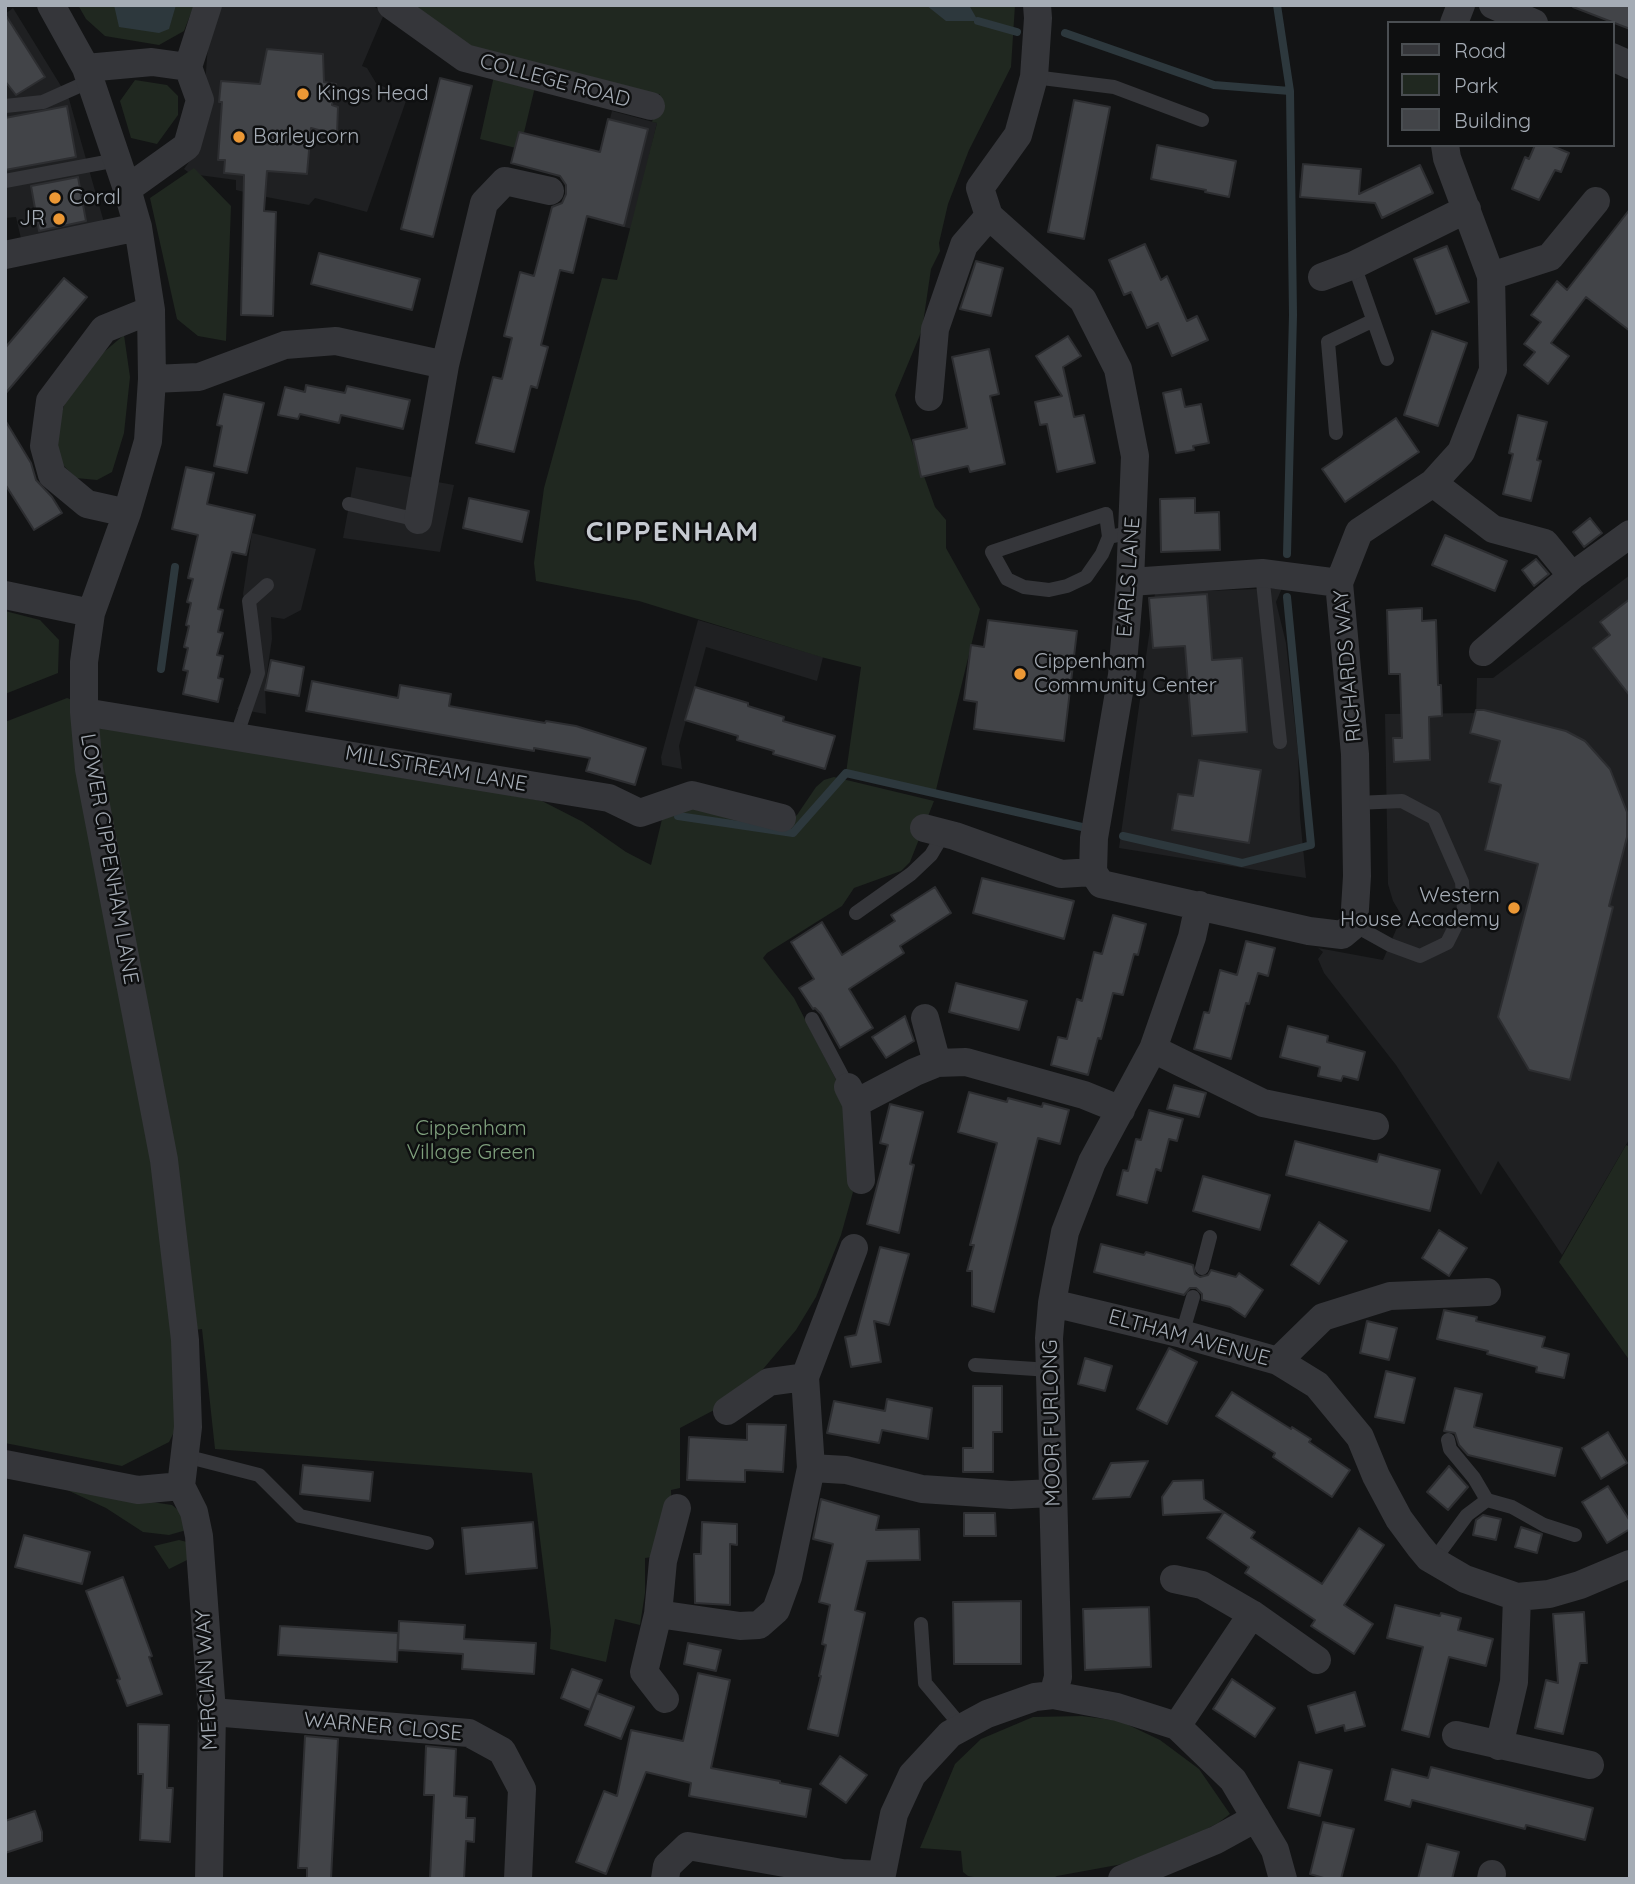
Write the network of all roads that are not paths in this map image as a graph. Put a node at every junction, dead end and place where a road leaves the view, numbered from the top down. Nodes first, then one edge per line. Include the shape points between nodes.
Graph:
1 (51, 5) edge
2 (208, 5) edge
3 (391, 5) edge
4 (1037, 5) edge
5 (1493, 5) edge
6 (1529, 21) edge
7 (1614, 58) edge
8 (1630, 65) edge
9 (188, 67) junction
10 (88, 74) junction
11 (1034, 77) junction
12 (5, 106) edge
13 (651, 106) dead end
14 (1202, 120) dead end
15 (1446, 147) edge
16 (117, 160) junction
17 (5, 181) edge
18 (127, 189) junction
19 (550, 191) dead end
20 (1596, 201) dead end
21 (1467, 209) junction
22 (989, 216) junction
23 (138, 227) junction
24 (5, 255) edge
25 (1354, 265) junction
26 (1322, 276) dead end
27 (1491, 276) junction
28 (151, 310) junction
29 (1372, 321) junction
30 (1387, 359) dead end
31 (445, 365) junction
32 (152, 379) junction
33 (929, 397) dead end
34 (1336, 433) dead end
35 (1433, 483) junction
36 (349, 504) dead end
37 (127, 513) junction
38 (418, 520) joint
39 (1630, 534) edge
40 (1121, 535) junction
41 (1262, 573) junction
42 (1572, 576) junction
43 (1130, 582) junction
44 (1339, 583) junction
45 (267, 585) dead end
46 (5, 595) edge
47 (91, 613) junction
48 (1483, 652) dead end
49 (84, 712) junction
50 (236, 737) junction
51 (1280, 742) dead end
52 (1356, 803) junction
53 (782, 818) dead end
54 (934, 831) joint
55 (1093, 872) junction
56 (1199, 905) junction
57 (856, 913) dead end
58 (1354, 925) junction
59 (925, 1018) dead end
60 (812, 1019) dead end
61 (1153, 1049) junction
62 (937, 1063) junction
63 (852, 1095) junction
64 (1121, 1110) junction
65 (1375, 1126) dead end
66 (861, 1180) dead end
67 (1210, 1237) dead end
68 (854, 1248) dead end
69 (1202, 1268) dead end
70 (1487, 1292) dead end
71 (1193, 1297) dead end
72 (1052, 1303) junction
73 (1182, 1334) junction
74 (1278, 1362) junction
75 (975, 1365) dead end
76 (1050, 1370) junction
77 (805, 1377) junction
78 (727, 1411) dead end
79 (1448, 1440) dead end
80 (185, 1456) junction
81 (5, 1464) edge
82 (811, 1468) junction
83 (181, 1486) junction
84 (1054, 1493) junction
85 (1487, 1500) junction
86 (677, 1508) dead end
87 (1575, 1535) dead end
88 (427, 1543) dead end
89 (1434, 1560) junction
90 (1630, 1564) edge
91 (1174, 1579) dead end
92 (1517, 1597) junction
93 (658, 1614) junction
94 (1252, 1614) junction
95 (921, 1624) dead end
96 (1317, 1660) dead end
97 (1053, 1695) junction
98 (665, 1699) dead end
99 (212, 1713) junction
100 (1177, 1726) junction
101 (962, 1727) junction
102 (1455, 1735) dead end
103 (1499, 1746) junction
104 (1590, 1765) dead end
105 (1256, 1818) junction
106 (881, 1877) edge
107 (209, 1879) edge
108 (518, 1879) edge
109 (665, 1879) edge
110 (1122, 1879) edge
111 (1283, 1879) edge

1 - 10 street, LOWER CIPPENHAM LANE
2 - 9 street
3 - 13 street, COLLEGE ROAD via 465,58
4 - 11 street
5 - 6 street
7 - 8 street
9 - 10 street via 152,62
9 - 18 street via 200,100 187,146
10 - 12 lane via 43,102
10 - 16 street, LOWER CIPPENHAM LANE
11 - 14 lane via 1114,87
11 - 22 street via 1018,135 980,188
15 - 21 street, RICHARDS WAY
16 - 17 lane
16 - 18 street, LOWER CIPPENHAM LANE
18 - 23 street, LOWER CIPPENHAM LANE
19 - 31 street via 505,181 484,203
20 - 27 street via 1550,257
21 - 25 street
21 - 27 street, RICHARDS WAY
22 - 33 street via 964,245 939,317
22 - 40 street, EARLS LANE via 1083,300 1118,369 1135,456
23 - 24 street
23 - 28 street, LOWER CIPPENHAM LANE
25 - 26 street
25 - 29 lane
27 - 35 street, RICHARDS WAY via 1493,370 1461,452
28 - 32 street, LOWER CIPPENHAM LANE
28 - 37 street via 104,329 50,401 44,446 52,475 87,504
29 - 30 lane
29 - 34 lane via 1328,342
31 - 32 street via 336,341 285,345 199,377
31 - 38 street
32 - 37 street, LOWER CIPPENHAM LANE via 148,441
35 - 42 street via 1493,529 1545,543
35 - 44 street, RICHARDS WAY via 1359,532
36 - 38 lane
37 - 47 street, LOWER CIPPENHAM LANE
39 - 42 street
40 - 40 lane via 1086,577 1049,590 1007,579 992,552 1107,514
40 - 43 street, EARLS LANE
41 - 43 street
41 - 44 street
41 - 51 lane
42 - 48 street
43 - 55 street, EARLS LANE via 1122,675 1094,838
44 - 52 street, RICHARDS WAY
45 - 50 lane via 249,601 258,673
46 - 47 street
47 - 49 street, LOWER CIPPENHAM LANE via 84,662
49 - 50 street, MILLSTREAM LANE
49 - 80 street, LOWER CIPPENHAM LANE via 89,769 164,1160 185,1339
50 - 53 street, MILLSTREAM LANE via 609,798 640,813 692,795
52 - 58 street, RICHARDS WAY
52 - 58 lane via 1402,801 1434,818 1462,881 1464,909 1447,943 1420,956
54 - 55 street via 1060,874
54 - 57 lane via 931,855
55 - 56 street via 1101,884
56 - 58 street via 1309,931 1342,935
56 - 61 street, MOOR FURLONG
59 - 62 street
60 - 63 lane
61 - 64 street, MOOR FURLONG
61 - 65 street via 1260,1114
62 - 63 street
62 - 64 street via 965,1062
63 - 66 street
64 - 72 street, MOOR FURLONG via 1092,1162 1065,1231
67 - 69 lane
68 - 77 street
70 - 74 street via 1390,1296 1323,1317
71 - 73 lane
72 - 73 street, ELTHAM AVENUE
72 - 76 street, MOOR FURLONG
73 - 74 street, ELTHAM AVENUE
74 - 89 street, ELTHAM AVENUE via 1317,1385 1345,1416 1360,1437 1399,1519
75 - 76 lane
76 - 84 street, MOOR FURLONG
77 - 78 street via 769,1382
77 - 82 street
79 - 85 lane
80 - 83 street, LOWER CIPPENHAM LANE
80 - 88 lane via 259,1475 300,1516
81 - 83 street via 138,1490
82 - 84 street via 846,1470 922,1489
82 - 93 street via 788,1577 776,1610 759,1625 740,1626
83 - 99 street, MERCIAN WAY via 199,1536
84 - 97 street, MOOR FURLONG via 1058,1676
85 - 87 lane
85 - 89 lane via 1468,1515
86 - 93 street via 663,1561
89 - 92 street, ELTHAM AVENUE via 1465,1579
90 - 92 street, ELTHAM AVENUE via 1580,1585
91 - 94 street via 1202,1585
92 - 103 street via 1514,1682
93 - 98 street via 644,1672
94 - 96 street
94 - 100 street
95 - 101 lane via 925,1684
97 - 100 street via 1116,1707
97 - 101 street via 1035,1697
99 - 107 street, MERCIAN WAY
99 - 108 street, WARNER CLOSE via 469,1733 502,1751 522,1789
100 - 105 street via 1233,1780
101 - 106 street via 912,1775 894,1814
102 - 103 street
103 - 104 street
105 - 110 street
105 - 111 street via 1275,1850
106 - 109 street via 688,1846 667,1866

